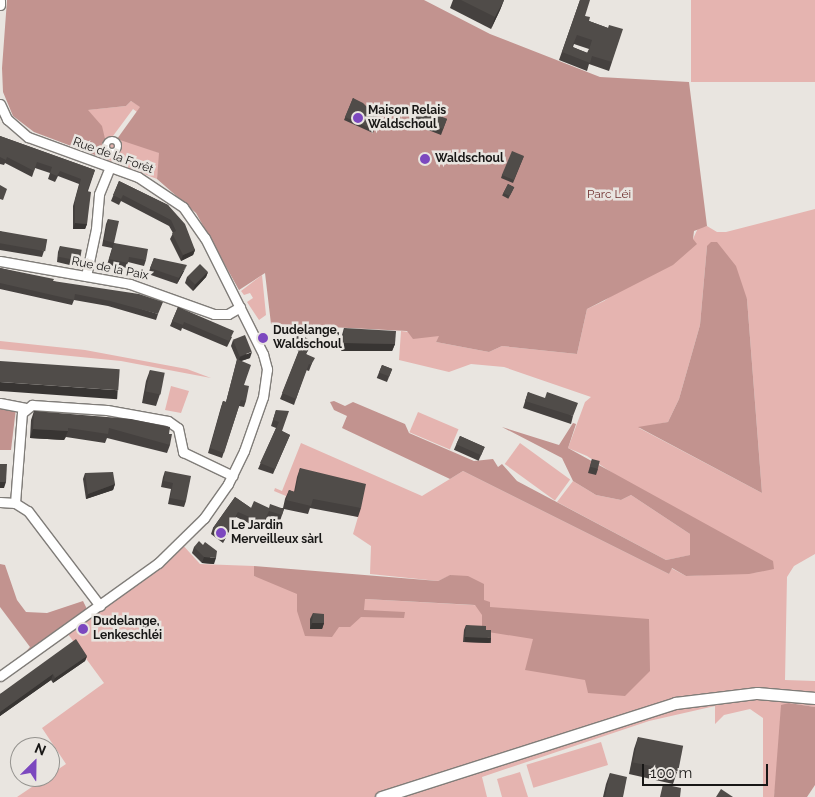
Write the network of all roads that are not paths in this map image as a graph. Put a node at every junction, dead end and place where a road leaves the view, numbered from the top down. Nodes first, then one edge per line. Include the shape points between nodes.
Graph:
1 (0, 0) edge
2 (0, 5) edge
3 (0, 105) edge
4 (110, 167) junction
5 (0, 261) edge
6 (86, 276) junction
7 (240, 307) junction
8 (0, 403) edge
9 (25, 408) junction
10 (233, 476) junction
11 (0, 502) edge
12 (15, 503) junction
13 (100, 606) junction
14 (0, 676) edge
15 (815, 698) edge
16 (381, 797) edge

1 - 2 street
3 - 4 street, Rue de la Forêt via 7,119 28,137
4 - 6 street via 99,194 96,229
4 - 7 street, Rue de la Forêt via 154,184 183,207 205,238
5 - 6 street, Rue de la Paix
6 - 7 street, Rue de la Paix via 144,287 214,314 228,314
7 - 10 street, Rue de la Forêt via 263,354 266,381 256,422
8 - 9 street
9 - 10 street via 107,410 168,421 178,428 183,452
9 - 12 street
10 - 13 street, Rue de la Forêt via 204,518 181,543
11 - 12 street
12 - 13 street via 28,511
13 - 14 street, Rue de la Forêt
15 - 16 main road via 750,693 675,703

